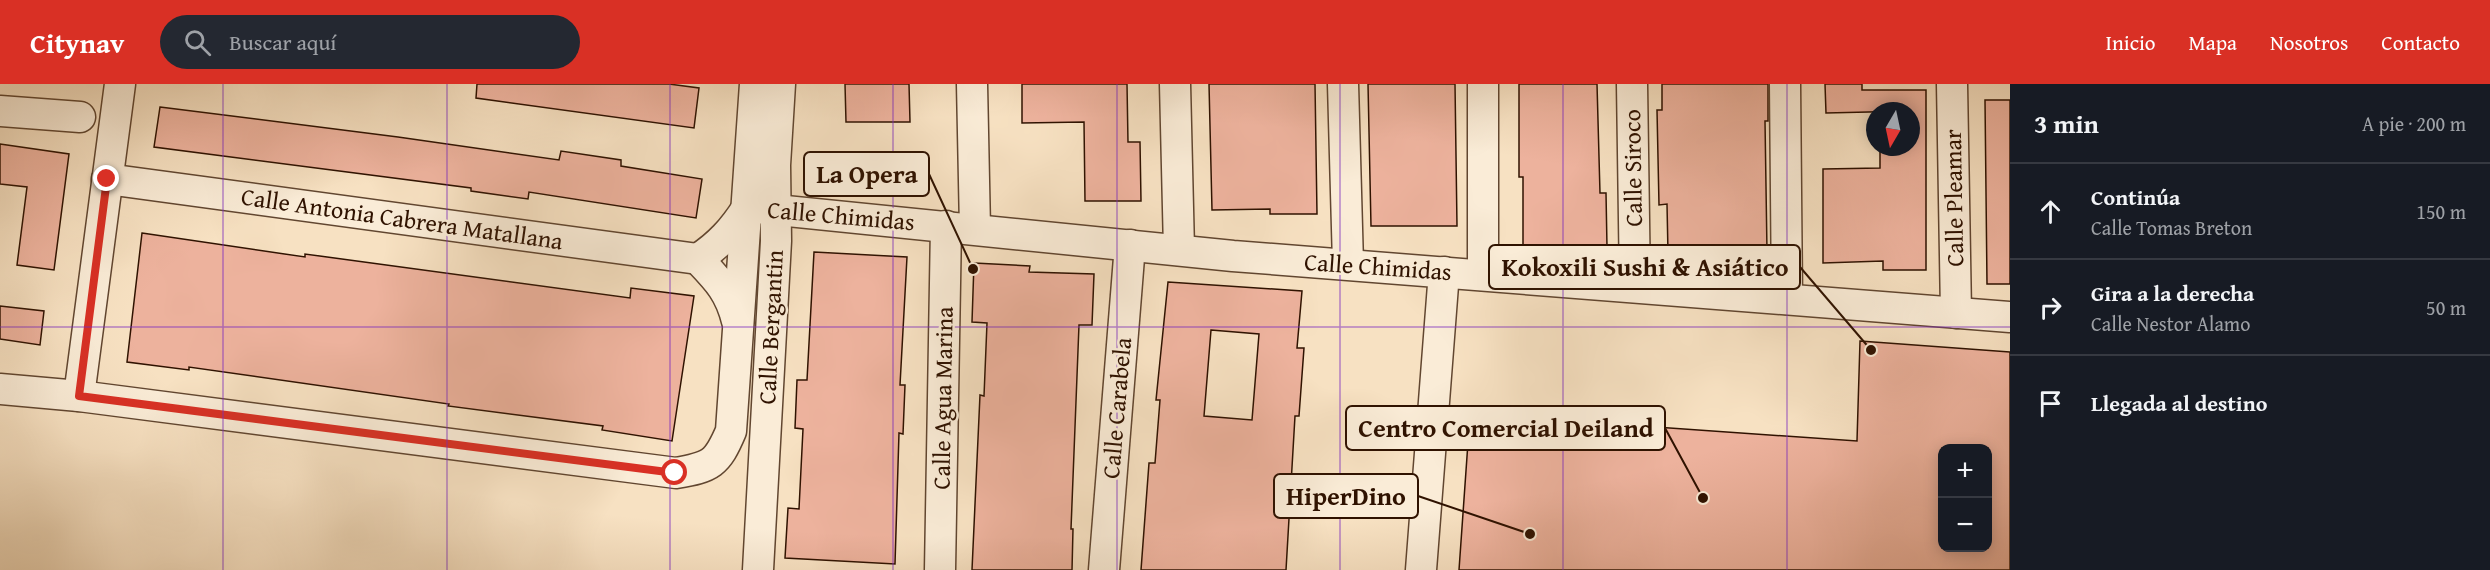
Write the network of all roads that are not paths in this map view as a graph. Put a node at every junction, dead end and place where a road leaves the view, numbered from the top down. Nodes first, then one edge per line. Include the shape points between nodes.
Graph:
1 (120, 84) edge
2 (755, 84) edge
3 (780, 84) edge
4 (972, 84) edge
5 (1175, 84) edge
6 (1343, 84) edge
7 (1483, 84) edge
8 (1632, 84) edge
9 (1785, 84) edge
10 (1952, 84) edge
11 (0, 111) edge
12 (80, 117) dead end
13 (107, 179) junction
14 (761, 209) junction
15 (946, 226) junction
16 (975, 229) junction
17 (1130, 245) junction
18 (1179, 250) junction
19 (698, 259) junction
20 (1348, 264) junction
21 (1444, 272) junction
22 (1484, 275) junction
23 (1635, 288) junction
24 (1787, 299) junction
25 (1956, 313) junction
26 (2010, 317) edge
27 (739, 329) junction
28 (0, 389) edge
29 (79, 396) junction
30 (758, 570) edge
31 (940, 570) edge
32 (1104, 570) edge
33 (1421, 570) edge

1 - 13 street
2 - 14 street
3 - 14 street, Calle Bergantin
4 - 16 street
5 - 18 street
6 - 20 street
7 - 22 street
8 - 23 street, Calle Siroco
9 - 24 street
10 - 25 street, Calle Pleamar
11 - 12 street
13 - 19 street, Calle Antonia Cabrera Matallana
13 - 29 street
14 - 15 street, Calle Chimidas
14 - 19 street
14 - 27 street
14 - 30 street, Calle Bergantin via 776,241
15 - 16 street, Calle Chimidas
15 - 31 street, Calle Agua Marina
16 - 17 street, Calle Chimidas
17 - 18 street, Calle Chimidas
17 - 32 street, Calle Carabela
18 - 20 street, Calle Chimidas
19 - 27 street via 732,302
20 - 21 street, Calle Chimidas
21 - 22 street, Calle Chimidas
21 - 33 street
22 - 23 street, Calle Chimidas
23 - 24 street, Calle Chimidas
24 - 25 street, Calle Chimidas
25 - 26 street, Calle Chimidas
27 - 29 street via 731,431 721,455 702,469 675,473
28 - 29 street

